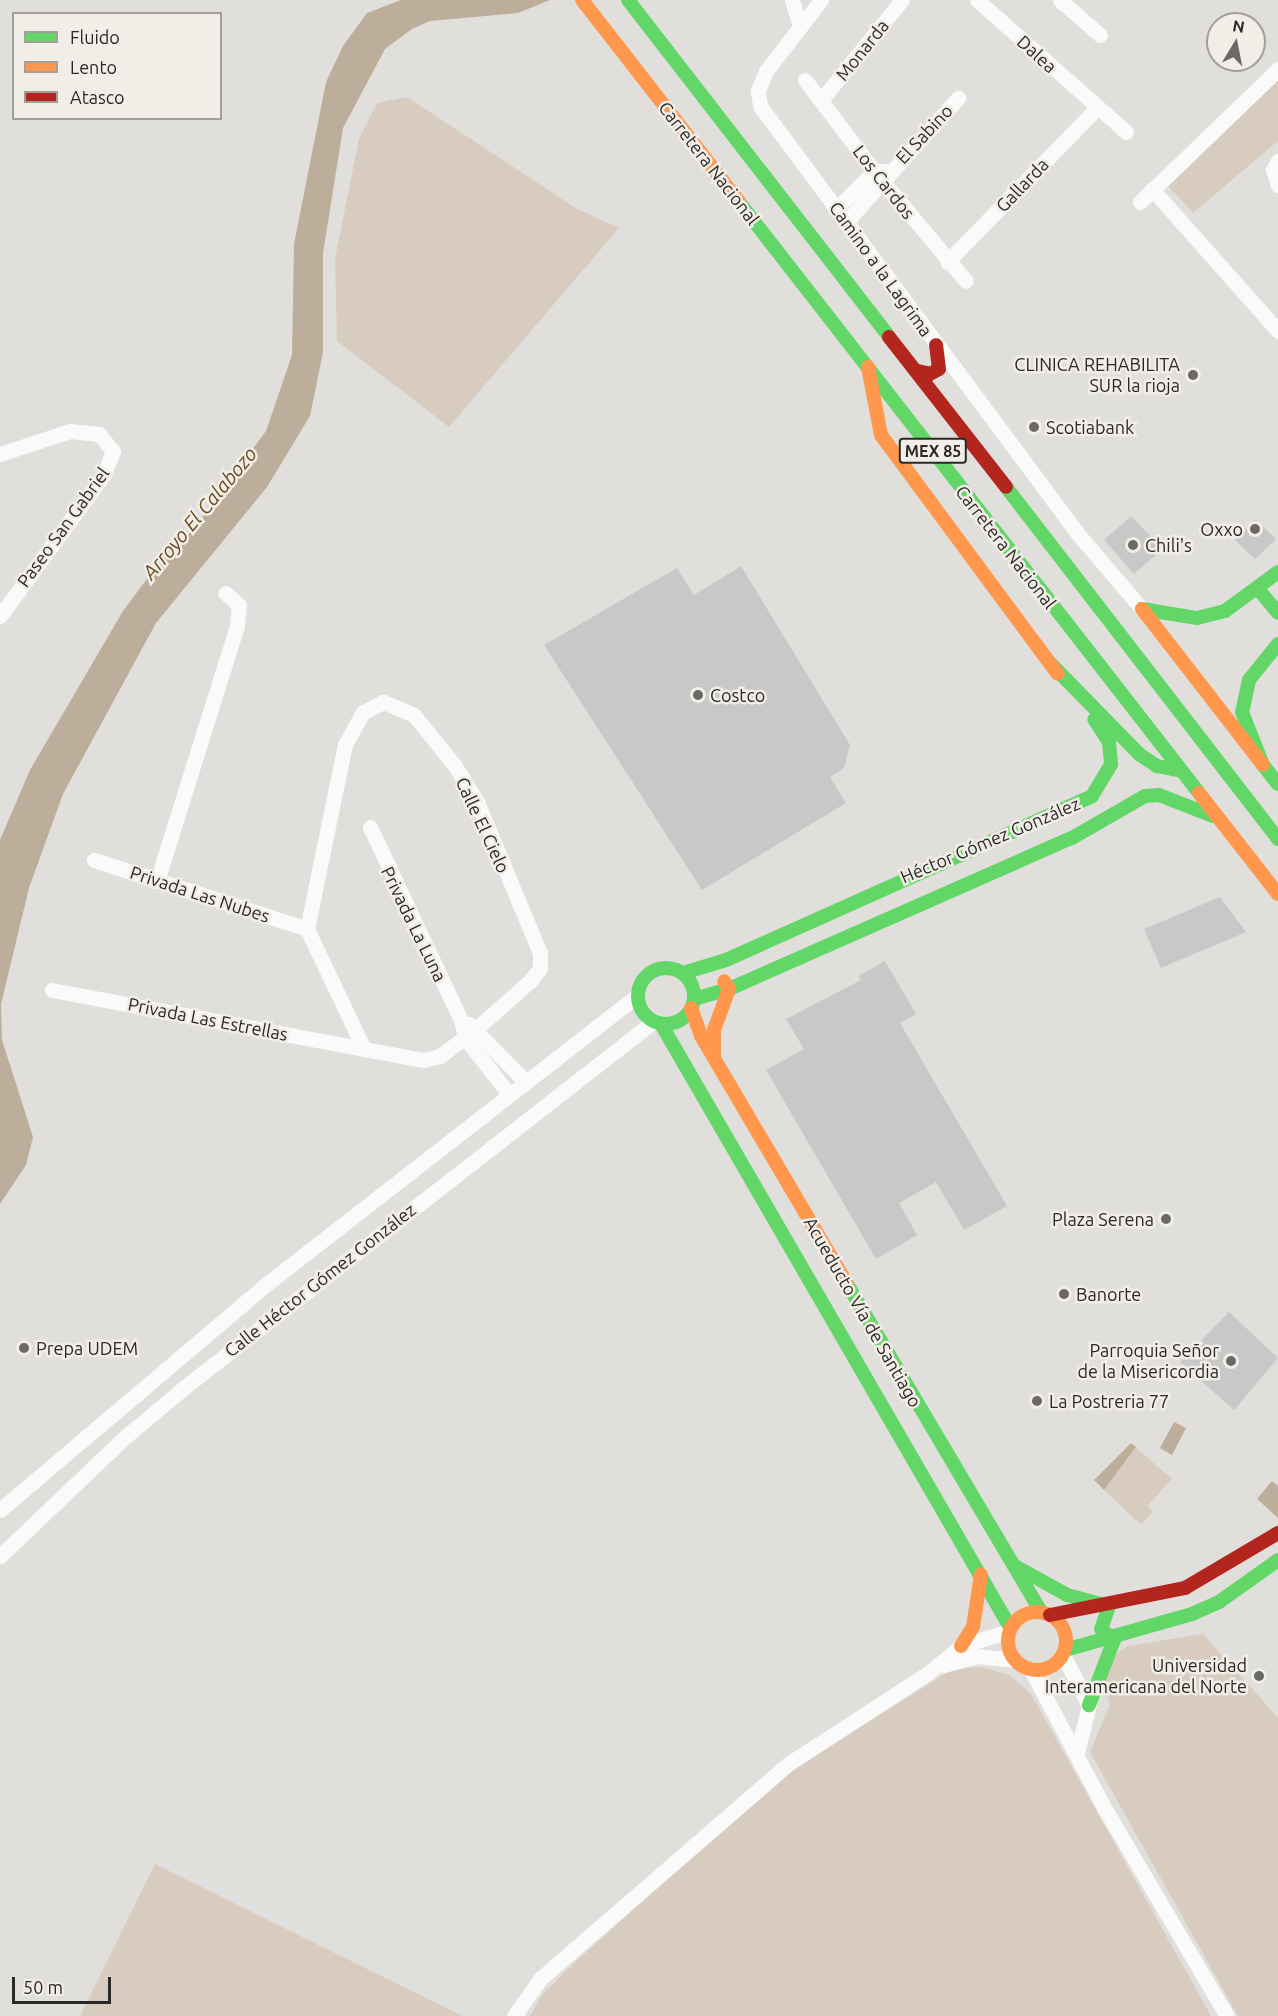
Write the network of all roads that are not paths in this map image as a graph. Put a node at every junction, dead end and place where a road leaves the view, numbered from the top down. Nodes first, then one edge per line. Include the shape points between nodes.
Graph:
1 (628, 0) edge
2 (792, 0) edge
3 (902, 0) edge
4 (977, 0) edge
5 (1060, 0) edge
6 (815, 3) edge
7 (585, 4) edge
8 (800, 27) junction
9 (1100, 35) dead end
10 (1278, 69) edge
11 (805, 80) dead end
12 (958, 98) dead end
13 (822, 99) junction
14 (1097, 108) junction
15 (1126, 132) dead end
16 (1278, 161) edge
17 (874, 171) junction
18 (887, 177) junction
19 (1278, 185) edge
20 (1152, 189) junction
21 (1140, 202) dead end
22 (837, 208) junction
23 (847, 221) junction
24 (947, 262) junction
25 (966, 280) dead end
26 (1278, 331) edge
27 (936, 345) junction
28 (867, 367) junction
29 (918, 371) junction
30 (0, 454) edge
31 (1278, 572) edge
32 (1258, 589) junction
33 (225, 592) dead end
34 (1142, 609) junction
35 (1278, 613) edge
36 (0, 616) edge
37 (1278, 644) edge
38 (1049, 662) junction
39 (1263, 765) junction
40 (1177, 770) junction
41 (1278, 784) edge
42 (1213, 816) junction
43 (370, 827) dead end
44 (1278, 839) edge
45 (94, 860) dead end
46 (157, 881) junction
47 (1278, 894) edge
48 (307, 929) junction
49 (726, 960) junction
50 (683, 973) junction
51 (729, 988) junction
52 (52, 990) dead end
53 (637, 996) junction
54 (692, 1003) junction
55 (657, 1023) junction
56 (471, 1033) junction
57 (364, 1049) junction
58 (496, 1050) junction
59 (715, 1059) junction
60 (484, 1061) junction
61 (525, 1081) junction
62 (509, 1094) junction
63 (357, 1216) junction
64 (375, 1235) junction
65 (0, 1510) edge
66 (1278, 1533) edge
67 (0, 1556) edge
68 (1007, 1559) junction
69 (1278, 1560) edge
70 (981, 1575) junction
71 (1109, 1606) junction
72 (1045, 1614) junction
73 (1009, 1629) junction
74 (1114, 1640) junction
75 (961, 1646) junction
76 (1064, 1653) junction
77 (1014, 1660) junction
78 (1031, 1670) junction
79 (928, 1673) junction
80 (1089, 1705) junction
81 (1077, 1753) junction
82 (514, 2016) edge
83 (1227, 2016) edge

1 - 29 main road, Carretera Nacional / MEX 85
2 - 8 street
3 - 13 street, Monarda
4 - 14 street, Dalea
5 - 9 street
6 - 8 street, Camino a la Lagrima
7 - 28 main road, Carretera Nacional / MEX 85
8 - 22 street, Camino a la Lagrima via 766,71 758,99
10 - 20 street
11 - 13 street, Los Cardos
12 - 18 street, El Sabino
13 - 17 street, Los Cardos
14 - 15 street, Dalea
14 - 24 street, Gallarda
16 - 19 street via 1273,170
17 - 18 street, El Sabino
17 - 22 street, El Sabino
18 - 23 street, El Sabino
18 - 24 street, Los Cardos
20 - 21 street
20 - 26 street
22 - 23 street, Camino a la Lagrima
23 - 27 street, Camino a la Lagrima
24 - 25 street, Los Cardos
27 - 29 main road via 939,369 930,374
27 - 34 street, Camino a la Lagrima via 1078,534
28 - 38 main road, Héctor Gómez González via 881,435
28 - 40 main road, Carretera Nacional / MEX 85
29 - 44 main road, Carretera Nacional / MEX 85
30 - 36 street, Paseo San Gabriel via 70,431 99,434 113,451 104,474
31 - 32 main road
32 - 34 main road via 1225,611 1197,618
32 - 35 main road
33 - 46 street via 239,605 237,626
34 - 39 main road
37 - 39 main road via 1249,680 1243,702 1245,728
38 - 40 main road via 1139,754 1157,766
38 - 49 main road, Héctor Gómez González via 1109,742 1108,776 1092,796
39 - 41 main road
40 - 42 main road, Carretera Nacional / MEX 85
42 - 47 main road, Carretera Nacional / MEX 85
42 - 51 main road, Héctor Gómez González via 1159,795 1145,795 1072,838
43 - 56 street, Privada La Luna via 461,1020
45 - 46 street, Privada Las Nubes
46 - 48 street, Privada Las Nubes
48 - 56 street, Calle El Cielo via 345,744 358,718 373,704 406,709 455,766 477,802 540,953 540,968 531,980
48 - 57 street
49 - 50 main road, Héctor Gómez González
49 - 51 main road via 721,974
50 - 53 main road via 656,969 641,981
50 - 54 main road
51 - 54 main road, Héctor Gómez González
51 - 59 main road via 714,1030
52 - 57 street, Privada Las Estrellas
53 - 55 main road via 639,1006
53 - 61 street, Calle Héctor Gómez González
54 - 55 main road via 679,1021
54 - 59 main road, Acueducto Vía de Santiago
55 - 64 street, Calle Héctor Gómez González
55 - 70 main road, Acueducto Vía de Santiago
56 - 57 street, Calle El Cielo via 432,1059
56 - 58 street
56 - 60 street
58 - 60 street
58 - 61 street
59 - 68 main road, Acueducto Vía de Santiago
60 - 62 street
61 - 62 street, Calle Héctor Gómez González
62 - 63 street, Calle Héctor Gómez González
63 - 64 street
63 - 65 street, Calle Héctor Gómez González via 264,1286
64 - 67 street, Calle Héctor Gómez González via 125,1437
66 - 71 main road via 1185,1588
68 - 71 main road via 1058,1591
68 - 72 main road, Acueducto Vía de Santiago
69 - 74 main road via 1219,1602
70 - 73 main road, Acueducto Vía de Santiago
70 - 75 main road via 973,1627
71 - 72 main road
71 - 74 main road via 1101,1629
72 - 73 main road via 1022,1616
72 - 76 main road via 1062,1626
73 - 75 street
73 - 77 main road
74 - 76 main road
74 - 80 main road
75 - 79 street
76 - 78 main road via 1049,1668
76 - 80 street
77 - 78 main road
77 - 79 street via 977,1656
78 - 81 street
79 - 82 street via 788,1764 737,1804 541,1978
80 - 81 street
81 - 83 street

